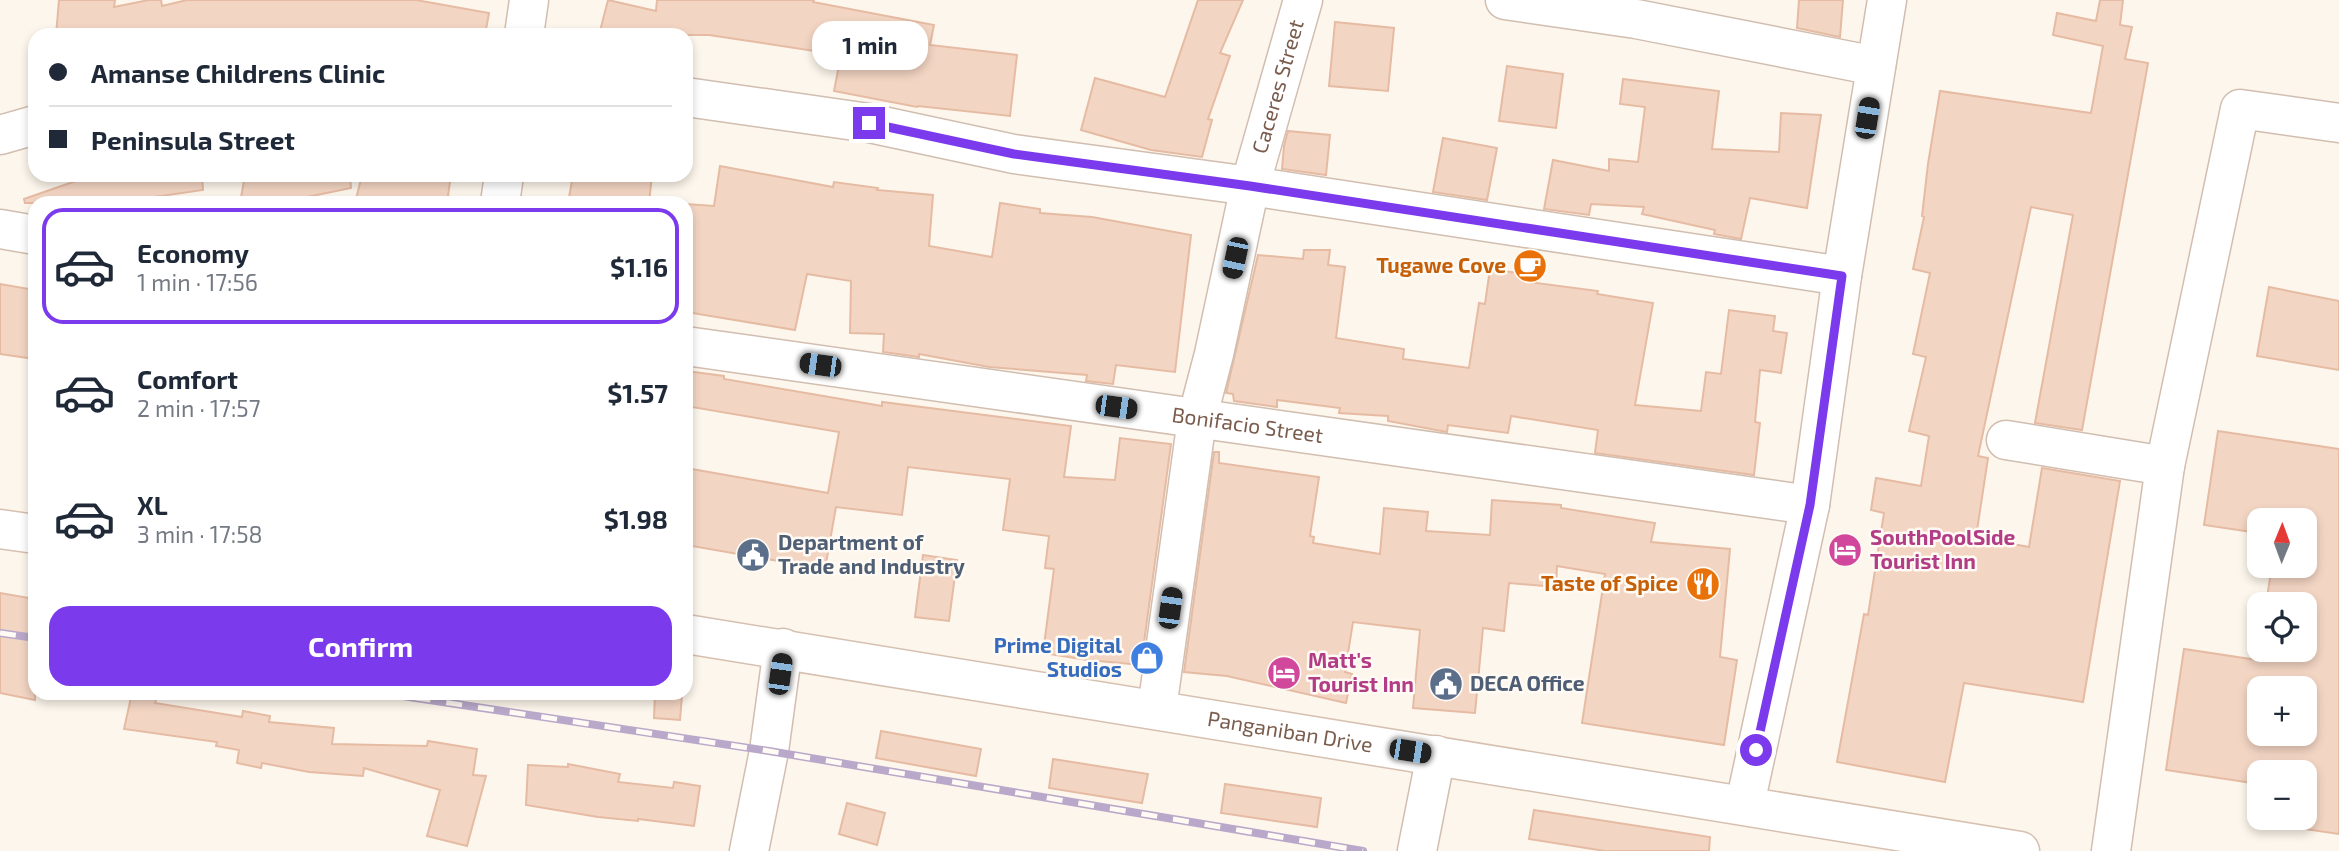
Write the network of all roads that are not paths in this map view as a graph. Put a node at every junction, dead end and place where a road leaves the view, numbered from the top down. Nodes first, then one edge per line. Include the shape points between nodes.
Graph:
1 (529, 0) edge
2 (1303, 0) edge
3 (1505, 0) edge
4 (1887, 0) edge
5 (1637, 10) edge
6 (525, 28) edge
7 (1876, 66) junction
8 (693, 98) edge
9 (2339, 123) edge
10 (28, 127) edge
11 (0, 135) edge
12 (1250, 186) junction
13 (0, 229) edge
14 (28, 234) edge
15 (1842, 276) junction
16 (693, 346) edge
17 (1197, 419) junction
18 (2006, 440) dead end
19 (2165, 466) junction
20 (1810, 505) junction
21 (0, 529) edge
22 (28, 533) edge
23 (693, 635) edge
24 (783, 648) junction
25 (1157, 709) junction
26 (1436, 755) junction
27 (1745, 804) junction
28 (749, 851) edge
29 (1417, 851) edge
30 (2020, 851) edge
31 (2111, 851) edge

1 - 6 street
2 - 12 street, Caceres Street
3 - 5 street
4 - 7 street
5 - 7 street
7 - 15 street
8 - 12 street via 869,123 1014,154
9 - 19 street via 2240,109
10 - 11 street
12 - 15 street
12 - 17 street, Caceres Street
13 - 14 street
15 - 20 street
16 - 17 street, Bonifacio Street
17 - 20 street, Bonifacio Street
17 - 25 street, Caceres Street
18 - 19 street
19 - 31 street
20 - 27 street
21 - 22 street
23 - 24 street, Panganiban Drive
24 - 25 street, Panganiban Drive
24 - 28 street
25 - 26 street, Panganiban Drive
26 - 27 street, Panganiban Drive
26 - 29 street
27 - 30 street, Panganiban Drive

